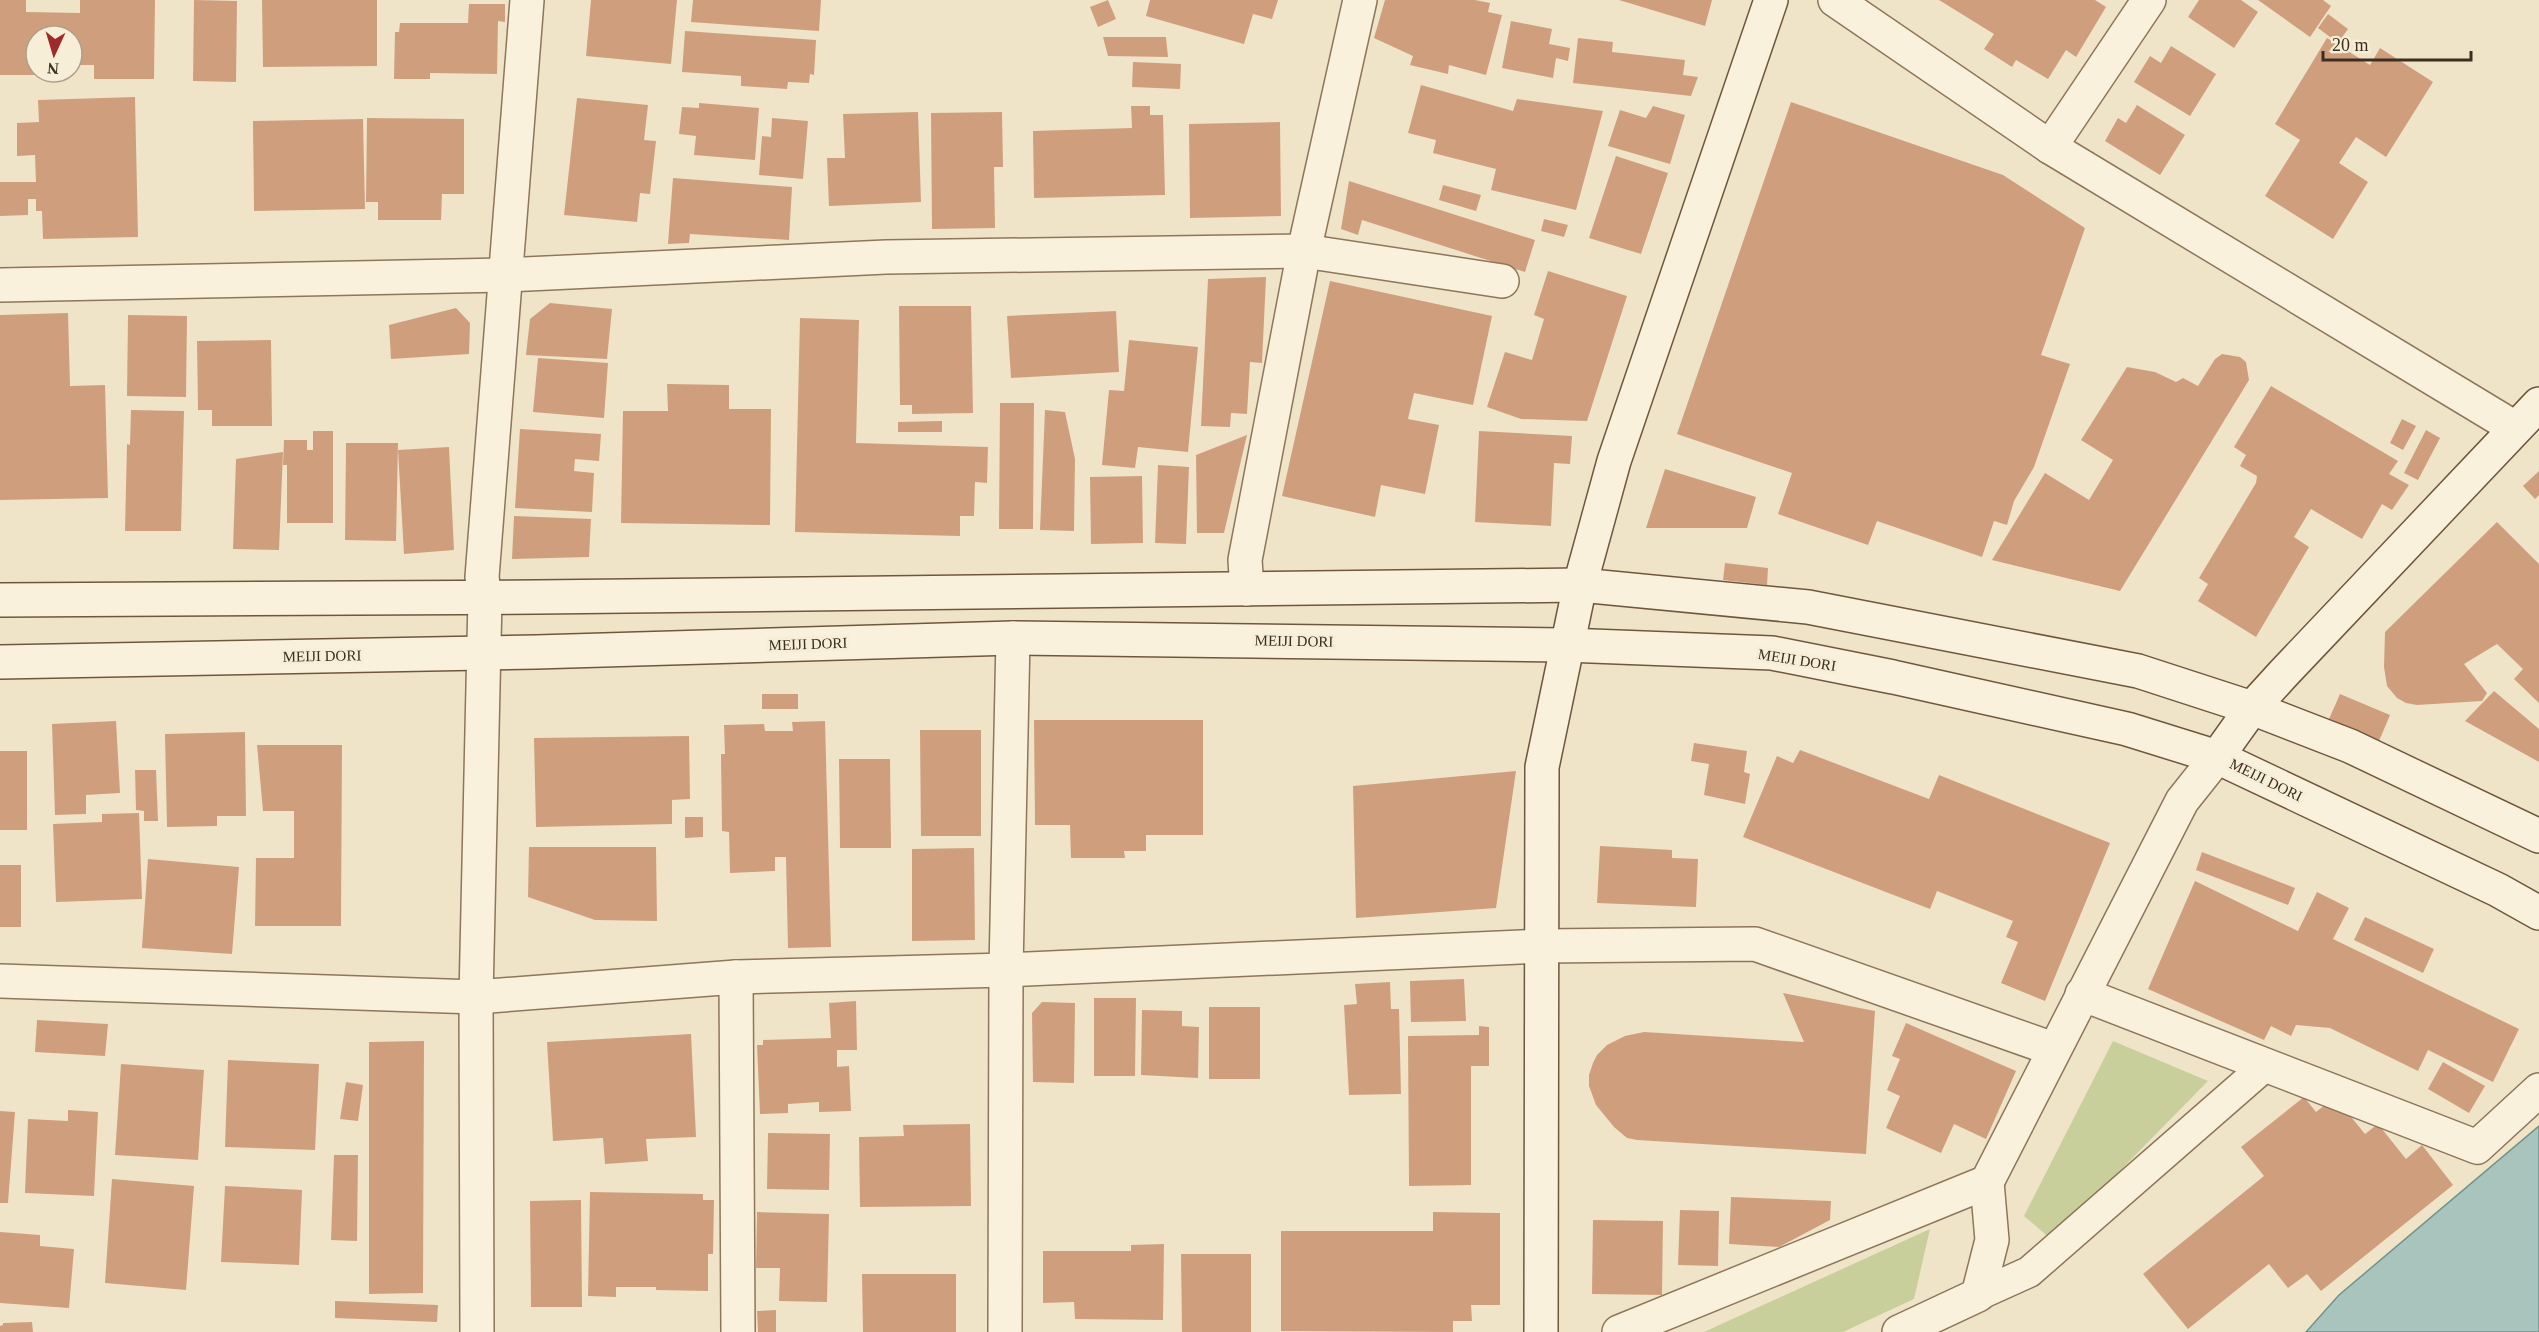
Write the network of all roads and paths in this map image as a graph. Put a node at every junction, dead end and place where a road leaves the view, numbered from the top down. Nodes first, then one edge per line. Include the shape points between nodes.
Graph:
1 (527, 0) edge
2 (1360, 0) edge
3 (1771, 0) edge
4 (1834, 0) edge
5 (2149, 0) edge
6 (2050, 147) junction
7 (1304, 251) junction
8 (506, 275) junction
9 (1502, 281) dead end
10 (0, 285) edge
11 (2539, 404) edge
12 (2515, 428) junction
13 (1580, 585) junction
14 (1247, 589) junction
15 (485, 598) junction
16 (0, 600) edge
17 (1013, 638) junction
18 (1566, 645) junction
19 (483, 653) junction
20 (0, 662) edge
21 (2252, 708) junction
22 (2217, 757) junction
23 (2539, 836) edge
24 (2539, 913) edge
25 (1541, 946) junction
26 (1006, 970) junction
27 (736, 977) junction
28 (0, 981) edge
29 (2082, 994) junction
30 (476, 997) junction
31 (2053, 1050) junction
32 (2266, 1065) junction
33 (2539, 1090) edge
34 (1987, 1182) junction
35 (1978, 1295) junction
36 (477, 1332) edge
37 (738, 1332) edge
38 (1005, 1332) edge
39 (1541, 1332) edge
40 (1619, 1332) edge
41 (1899, 1332) edge

1 - 8 street
2 - 7 street
3 - 13 street via 1614,461
4 - 6 street
5 - 6 street
6 - 12 street
7 - 8 street via 886,257
7 - 9 street
7 - 14 street via 1245,560
8 - 10 street
8 - 15 street via 482,577
11 - 12 street
12 - 21 street
13 - 14 street
13 - 18 street
13 - 21 street via 1808,607 1962,635 2138,671
14 - 15 street
15 - 16 street
15 - 19 street
17 - 18 street, MEIJI DORI
17 - 19 street, MEIJI DORI
17 - 26 street
18 - 22 street, MEIJI DORI via 1772,653 2127,729
18 - 25 street via 1542,767
19 - 20 street, MEIJI DORI
19 - 30 street
21 - 22 street
21 - 23 street via 2350,746
22 - 24 street, MEIJI DORI
22 - 29 street via 2182,801
25 - 26 street
25 - 31 street via 1755,944
25 - 39 street
26 - 27 street
26 - 38 street
27 - 30 street
27 - 37 street
28 - 30 street
29 - 31 street
29 - 32 street
30 - 36 street
31 - 34 street
32 - 33 street via 2477,1148
32 - 35 lane via 2029,1272
34 - 35 street via 1992,1240
34 - 40 street
35 - 41 street

